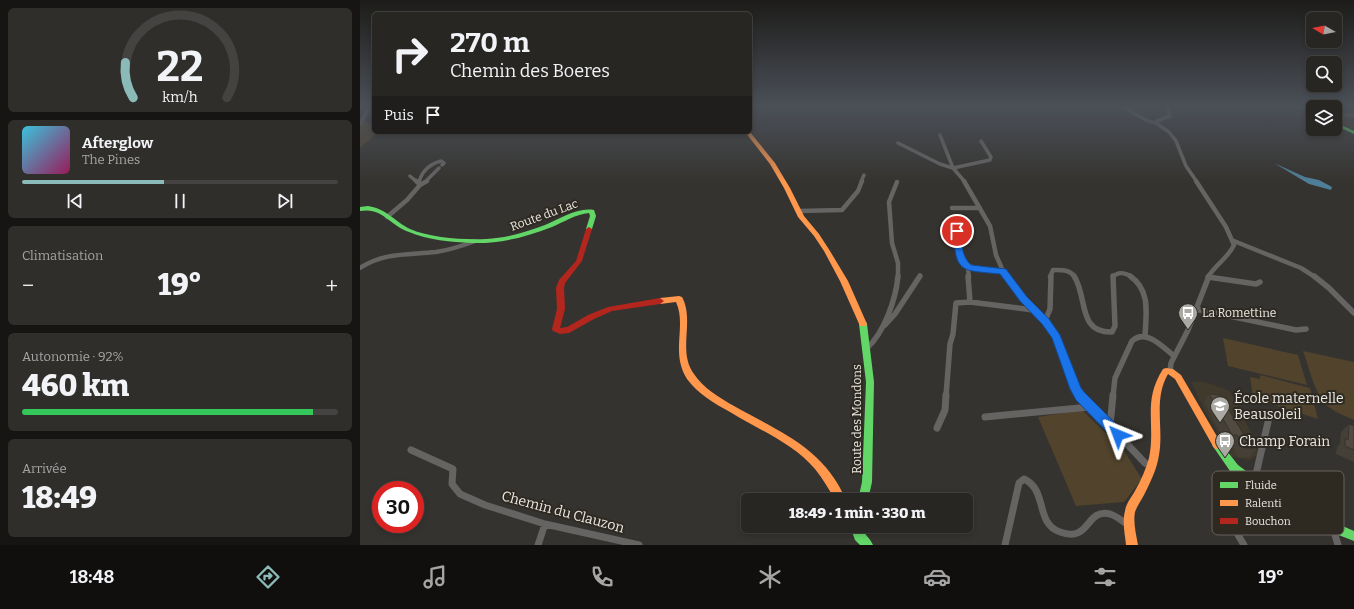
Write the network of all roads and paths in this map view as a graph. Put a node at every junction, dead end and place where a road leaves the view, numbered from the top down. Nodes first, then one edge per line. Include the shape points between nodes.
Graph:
1 (1168, 131) edge
2 (749, 134) edge
3 (940, 135) dead end
4 (981, 141) dead end
5 (898, 143) dead end
6 (953, 168) junction
7 (864, 175) dead end
8 (410, 176) dead end
9 (897, 182) dead end
10 (420, 184) junction
11 (952, 208) dead end
12 (980, 208) junction
13 (360, 210) edge
14 (798, 211) junction
15 (387, 217) junction
16 (957, 231) dead end
17 (475, 241) junction
18 (1234, 241) junction
19 (360, 268) edge
20 (968, 268) junction
21 (1003, 271) junction
22 (920, 276) dead end
23 (1208, 277) junction
24 (1260, 282) dead end
25 (970, 302) junction
26 (1196, 309) junction
27 (1034, 310) junction
28 (1354, 312) edge
29 (1045, 321) junction
30 (883, 326) junction
31 (1306, 329) dead end
32 (1145, 336) junction
33 (867, 348) junction
34 (1174, 356) junction
35 (1170, 371) junction
36 (1090, 407) junction
37 (985, 418) dead end
38 (1268, 422) dead end
39 (1110, 426) junction
40 (937, 428) dead end
41 (410, 450) dead end
42 (1152, 467) junction
43 (1238, 471) edge
44 (1257, 471) edge
45 (837, 493) edge
46 (865, 493) edge
47 (545, 524) junction
48 (1129, 525) junction
49 (1344, 532) edge
50 (858, 533) edge
51 (1237, 535) edge
52 (1335, 535) edge
53 (1354, 536) edge
54 (538, 545) edge
55 (639, 545) edge
56 (867, 545) edge
57 (1005, 545) edge
58 (1132, 545) edge
59 (1244, 545) edge
60 (1338, 545) edge

1 - 18 street via 1176,141 1190,174
2 - 14 street, Route des Mondons via 772,163
3 - 6 street
4 - 6 street via 991,157 990,160
5 - 6 street
6 - 12 street via 967,185
7 - 14 street via 858,191 842,210
8 - 10 street
9 - 30 street via 889,202 898,278
10 - 10 street via 430,178 444,163 441,161 431,165 422,174
10 - 15 street via 407,200
11 - 12 street
12 - 21 street via 990,226 996,255
13 - 15 street, Route du Lac via 374,207
14 - 33 street, Route des Mondons via 817,235 844,281 863,321
15 - 17 street, Route du Lac via 402,228 418,233
16 - 20 street via 959,255
17 - 19 street via 436,252 380,257
17 - 45 street, Route du Lac via 509,239 592,211 593,216 579,261 560,288 561,309 556,329 565,332 591,317 619,307 679,299 683,305 684,364 695,380 712,398 794,443 815,462
18 - 23 street via 1233,249 1214,266
18 - 28 street via 1310,273 1321,280
20 - 21 street
20 - 25 street
21 - 27 street
22 - 30 street via 892,319
23 - 24 street via 1256,284
23 - 26 street
25 - 27 street
25 - 40 street via 956,303 953,313 954,335 950,344 948,393 945,410
26 - 31 street via 1296,330
26 - 34 street
27 - 29 street
29 - 32 street via 1050,311 1050,275 1053,270 1062,269 1071,273 1078,281 1088,319 1093,328 1101,332 1112,332 1115,329 1113,276 1123,274 1137,281 1145,292
29 - 36 street via 1056,337 1076,389
30 - 33 street
32 - 34 street
32 - 39 street via 1135,337 1114,378
33 - 46 street, Route des Mondons via 870,382
34 - 35 street
35 - 42 street via 1163,373 1158,390
35 - 43 street via 1178,377 1219,449
36 - 37 street
36 - 39 street
38 - 44 street
39 - 42 street via 1145,463
41 - 47 street, Chemin du Clauzon via 453,469 452,484 460,494 485,505
42 - 48 street via 1132,507
47 - 54 street
47 - 55 street, Chemin du Clauzon
48 - 57 street via 1111,514 1100,513 1092,517 1086,530 1080,535 1070,536 1058,532 1044,517 1036,486 1032,480 1024,479 1019,483
48 - 58 street
49 - 53 street
50 - 56 street
51 - 59 street
52 - 60 street

